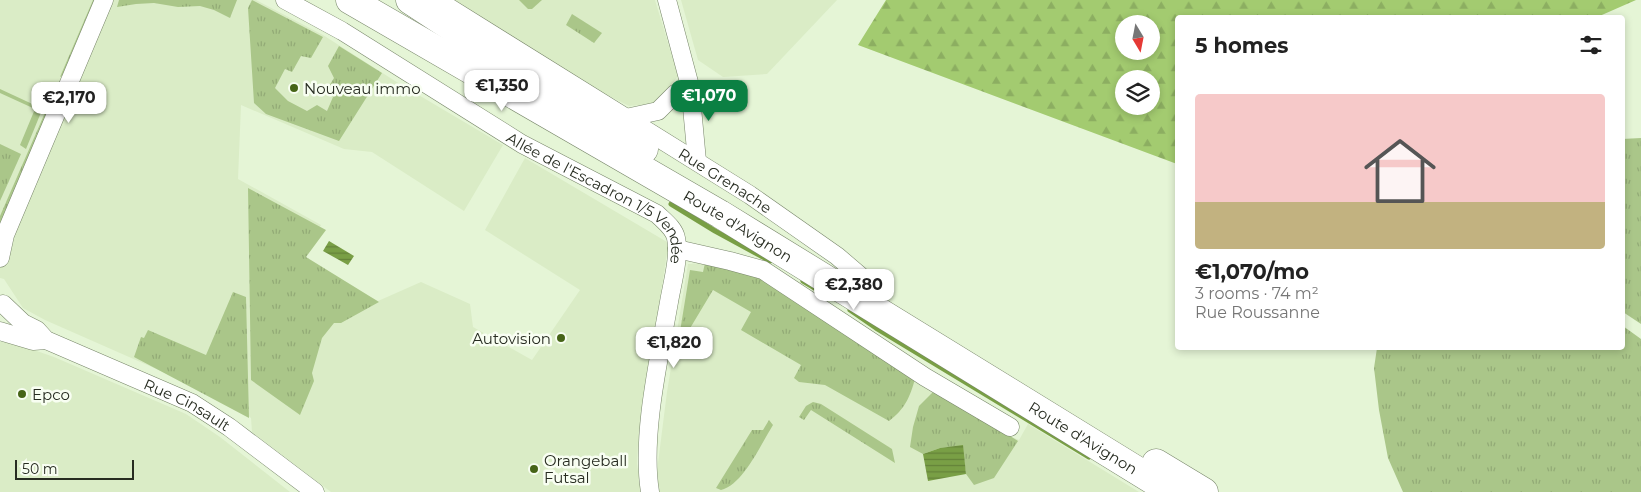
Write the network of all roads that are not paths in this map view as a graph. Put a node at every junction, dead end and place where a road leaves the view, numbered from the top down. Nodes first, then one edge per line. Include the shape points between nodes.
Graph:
1 (104, 0) edge
2 (285, 0) edge
3 (350, 0) edge
4 (410, 0) edge
5 (437, 0) edge
6 (667, 0) edge
7 (690, 86) junction
8 (626, 118) junction
9 (697, 161) junction
10 (2, 238) edge
11 (677, 249) junction
12 (0, 258) edge
13 (879, 292) junction
14 (1, 304) edge
15 (0, 331) edge
16 (46, 340) junction
17 (1010, 427) dead end
18 (315, 492) edge
19 (650, 492) edge
20 (1172, 492) edge
21 (1204, 492) edge

1 - 10 street
2 - 11 street, Allée de l'Escadron 1/5 Vendée via 342,31 522,144 657,214 671,227
3 - 20 main road, Route d'Avignon via 728,219
4 - 13 main road, Route d'Avignon via 610,128
5 - 8 street, Rue Grenache
6 - 7 street
7 - 8 street via 675,94 658,110
7 - 9 street
8 - 9 street, Rue Grenache
9 - 13 street, Rue Grenache via 837,256
10 - 12 street
11 - 17 street via 763,270 925,377
11 - 19 street, Allée de l'Escadron 1/5 Vendée via 654,392 647,477
13 - 21 main road, Route d'Avignon
14 - 16 street, Rue Cinsault
15 - 16 street, Rue Cinsault via 33,341
16 - 18 street, Rue Cinsault via 192,403

